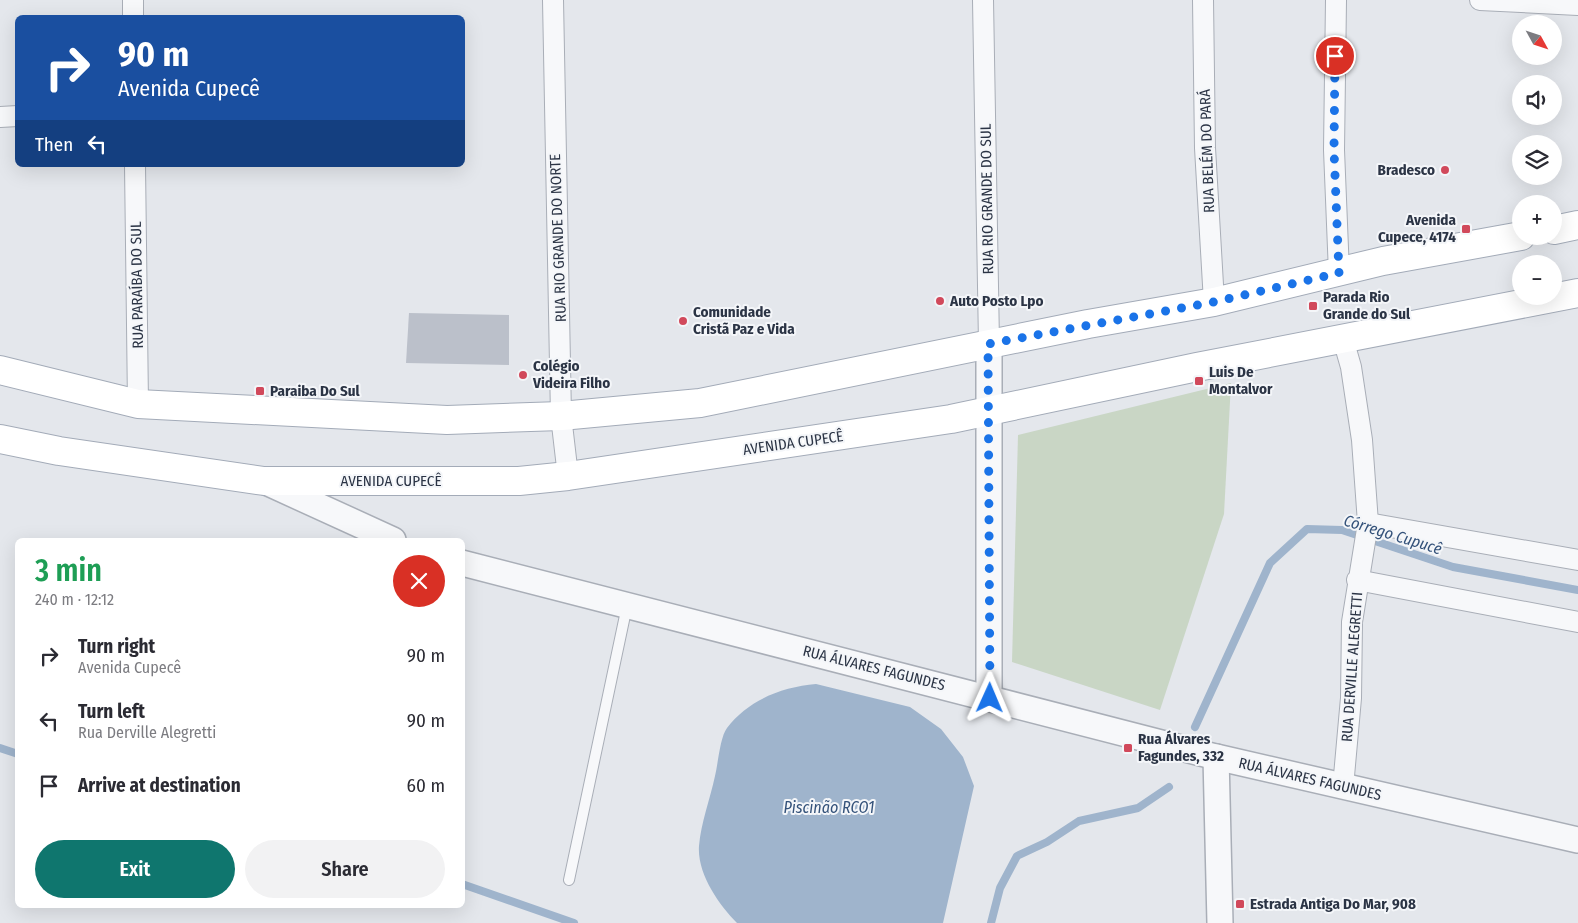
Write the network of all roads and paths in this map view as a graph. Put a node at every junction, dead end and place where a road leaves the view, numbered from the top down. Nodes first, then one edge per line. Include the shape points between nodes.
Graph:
1 (133, 0) edge
2 (553, 0) edge
3 (983, 0) edge
4 (1203, 0) edge
5 (1336, 0) edge
6 (1480, 0) edge
7 (1578, 4) edge
8 (134, 15) edge
9 (15, 116) edge
10 (0, 117) edge
11 (135, 167) edge
12 (1578, 225) edge
13 (1562, 228) edge
14 (1512, 238) edge
15 (1339, 273) junction
16 (1578, 293) edge
17 (1214, 302) junction
18 (1343, 339) junction
19 (988, 344) junction
20 (0, 370) edge
21 (138, 404) junction
22 (990, 412) junction
23 (561, 416) junction
24 (0, 439) edge
25 (568, 476) junction
26 (264, 481) junction
27 (1367, 527) junction
28 (389, 538) edge
29 (1578, 560) edge
30 (465, 564) edge
31 (1358, 577) junction
32 (627, 605) junction
33 (1578, 622) edge
34 (990, 698) junction
35 (1216, 757) junction
36 (1343, 787) junction
37 (1578, 840) edge
38 (569, 880) dead end
39 (1220, 923) edge

1 - 8 street
2 - 23 street, RUA RIO GRANDE DO NORTE
3 - 19 street, RUA RIO GRANDE DO SUL
4 - 17 street, RUA BELÉM DO PARÁ via 1205,148
5 - 15 street via 1334,150
6 - 7 street
9 - 10 street
11 - 21 street, RUA PARAÍBA DO SUL
12 - 13 main road
14 - 15 main road via 1383,261
15 - 17 main road
16 - 18 main road, AVENIDA CUPECÊ
17 - 19 main road
18 - 22 main road, AVENIDA CUPECÊ
18 - 27 street, RUA DERVILLE ALEGRETTI via 1351,368 1362,440
19 - 22 street, RUA RIO GRANDE DO SUL
19 - 23 main road via 700,403
20 - 21 main road
21 - 23 main road via 447,420
22 - 25 main road, AVENIDA CUPECÊ
22 - 34 street, RUA RIO GRANDE DO SUL
23 - 25 street, RUA RIO GRANDE DO NORTE
24 - 26 main road, AVENIDA CUPECÊ via 59,452
25 - 26 main road, AVENIDA CUPECÊ via 520,481
26 - 28 street
27 - 29 street
27 - 31 street, RUA DERVILLE ALEGRETTI
30 - 32 street, RUA ÁLVARES FAGUNDES
31 - 33 street
31 - 36 street, RUA DERVILLE ALEGRETTI via 1352,622 1351,698
32 - 34 street, RUA ÁLVARES FAGUNDES
32 - 38 lane
34 - 35 street, RUA ÁLVARES FAGUNDES
35 - 36 street, RUA ÁLVARES FAGUNDES
35 - 39 street
36 - 37 street, RUA ÁLVARES FAGUNDES

